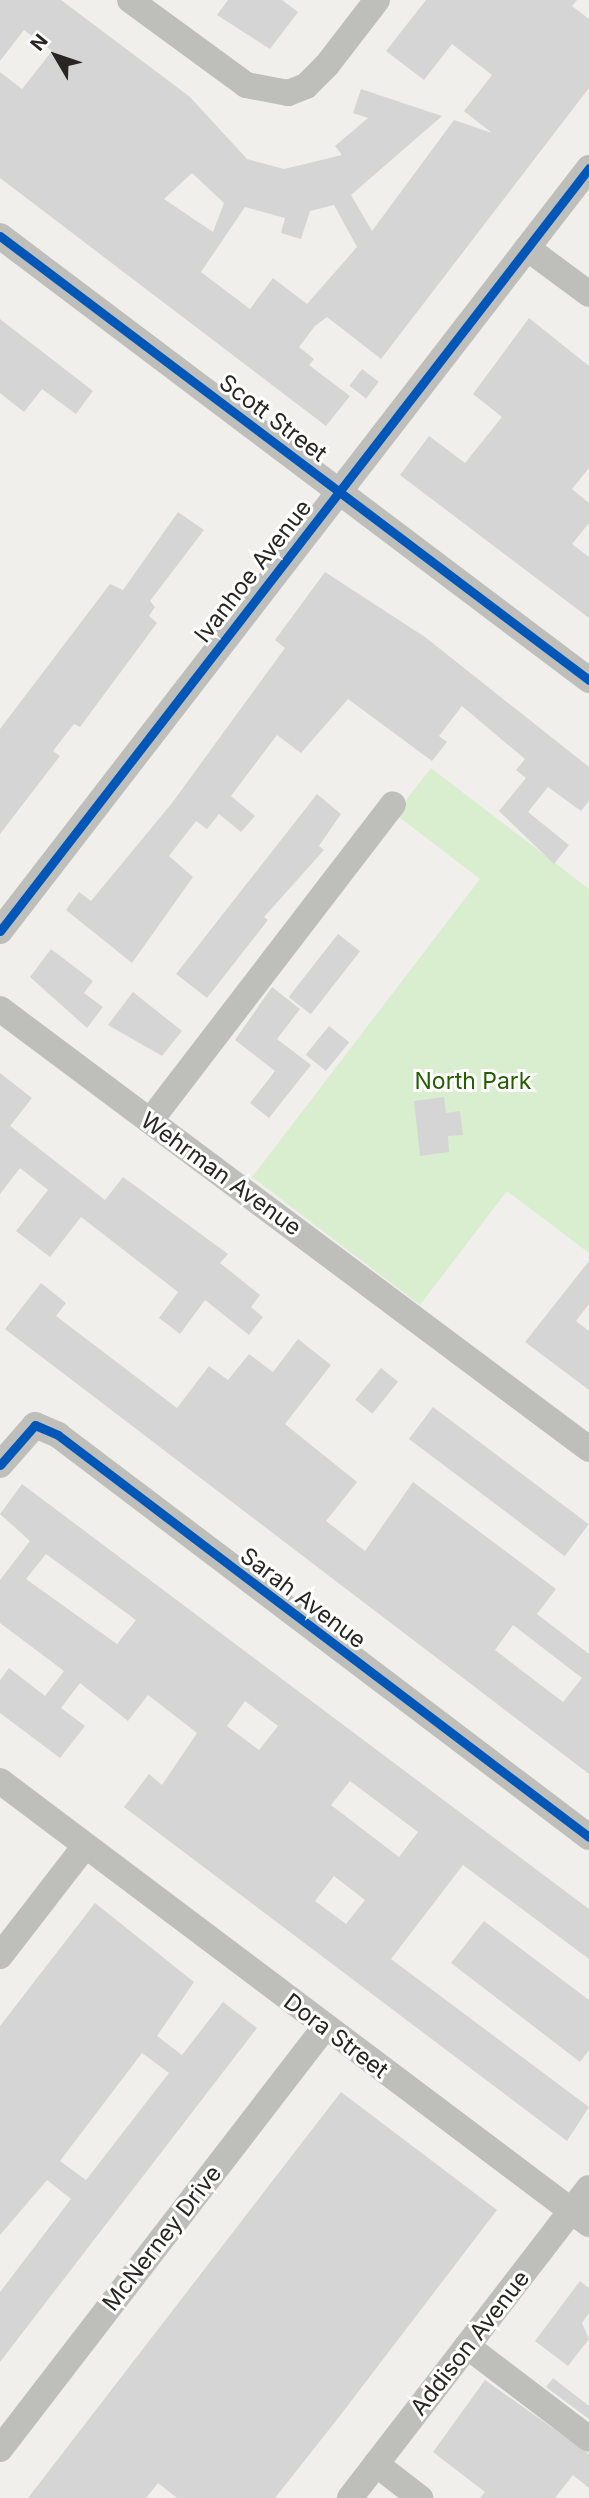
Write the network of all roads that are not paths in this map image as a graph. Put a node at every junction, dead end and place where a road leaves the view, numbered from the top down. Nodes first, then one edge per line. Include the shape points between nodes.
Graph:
1 (130, 0) edge
2 (377, 0) edge
3 (589, 168) edge
4 (0, 236) edge
5 (527, 248) junction
6 (589, 295) edge
7 (339, 492) junction
8 (589, 680) edge
9 (393, 804) dead end
10 (0, 931) edge
11 (0, 1009) edge
12 (150, 1121) junction
13 (589, 1448) edge
14 (0, 1465) edge
15 (0, 1781) edge
16 (589, 1837) edge
17 (85, 1846) junction
18 (0, 1956) edge
19 (325, 2027) junction
20 (589, 2188) edge
21 (580, 2217) edge
22 (467, 2346) junction
23 (589, 2439) edge
24 (0, 2449) edge
25 (376, 2464) junction
26 (350, 2498) edge
27 (420, 2498) edge

1 - 2 street via 246,85 288,93 306,86 327,65
3 - 5 street, Ivanhoe Avenue
4 - 7 street, Scott Street
5 - 6 street
5 - 7 street, Ivanhoe Avenue
7 - 8 street, Scott Street
7 - 10 street, Ivanhoe Avenue
9 - 12 street
11 - 12 street, Wehrman Avenue
12 - 13 street, Wehrman Avenue
14 - 16 street, Sarah Avenue via 35,1425 58,1435
15 - 17 street, Dora Street
17 - 18 street
17 - 19 street, Dora Street
19 - 21 street, Dora Street
19 - 24 street, McNerney Drive
20 - 21 street, Addison Avenue
21 - 22 street, Addison Avenue
22 - 23 street
22 - 25 street, Addison Avenue
25 - 26 street, Addison Avenue
25 - 27 street

